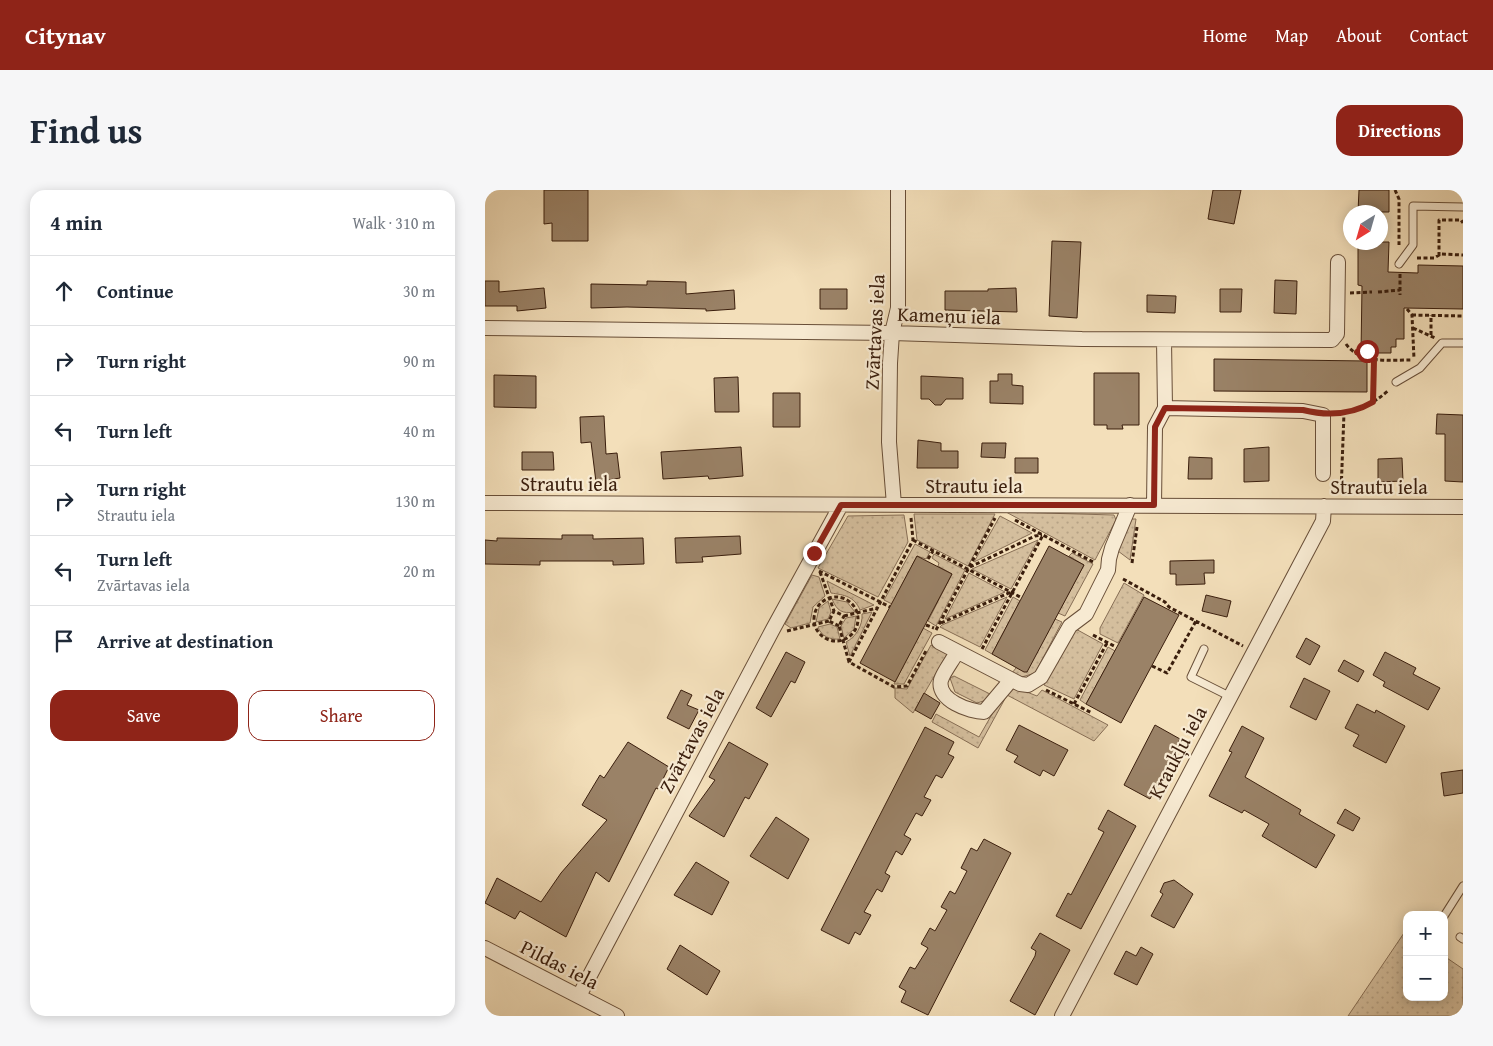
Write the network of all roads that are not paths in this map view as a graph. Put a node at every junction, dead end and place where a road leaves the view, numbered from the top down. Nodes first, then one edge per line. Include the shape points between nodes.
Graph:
1 (898, 190) edge
2 (1463, 208) edge
3 (1338, 262) dead end
4 (1399, 264) road end
5 (485, 328) edge
6 (892, 333) junction
7 (1165, 340) junction
8 (1463, 343) edge
9 (1397, 382) road end
10 (1165, 408) junction
11 (1323, 474) dead end
12 (485, 503) edge
13 (841, 505) junction
14 (894, 505) junction
15 (1141, 505) junction
16 (1324, 506) junction
17 (1463, 507) edge
18 (934, 639) road end
19 (1204, 648) dead end
20 (957, 652) junction
21 (1011, 680) junction
22 (1229, 696) junction
23 (1463, 886) edge
24 (1447, 911) edge
25 (485, 948) edge
26 (579, 996) junction
27 (608, 1014) edge
28 (1062, 1016) edge

1 - 6 street, Zvārtavas iela via 898,308
2 - 4 lane via 1413,206 1413,245
3 - 7 street, Kameņu iela via 1337,334 1332,340
5 - 6 street, Kameņu iela
6 - 7 street, Kameņu iela
6 - 14 street, Zvārtavas iela via 889,442
7 - 10 street
8 - 9 lane via 1442,343 1413,375
10 - 11 street via 1303,410 1323,415
10 - 15 street via 1155,427
12 - 13 street, Strautu iela
13 - 14 street, Strautu iela
13 - 26 street, Zvārtavas iela
14 - 15 street, Strautu iela via 1001,508
15 - 16 street, Strautu iela
15 - 21 street via 1109,559 1108,570 1086,614 1069,626 1041,677 1036,682 1019,684
16 - 17 street, Strautu iela
16 - 22 street, Kraukļu iela via 1323,521
18 - 20 street
19 - 22 lane via 1191,677
20 - 21 street
20 - 21 street via 941,680 942,691 949,699 973,712 984,712
22 - 28 street, Kraukļu iela
23 - 24 lane
25 - 26 street, Pildas iela
26 - 27 street, Pildas iela

